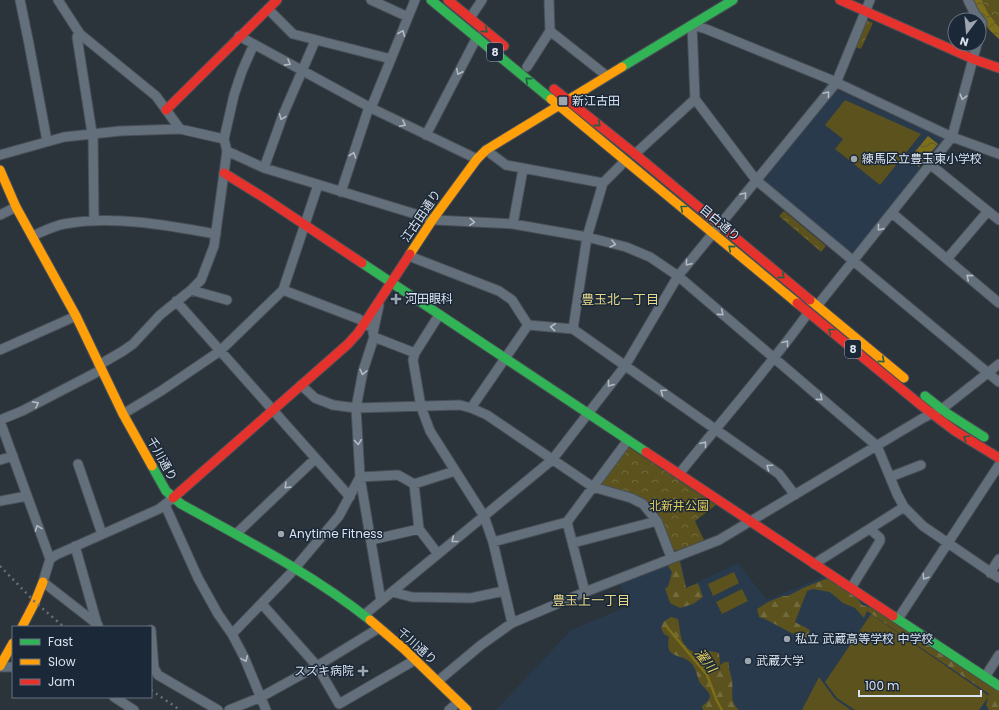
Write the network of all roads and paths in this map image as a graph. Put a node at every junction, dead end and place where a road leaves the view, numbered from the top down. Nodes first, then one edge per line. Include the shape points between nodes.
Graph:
1 (20, 0) edge
2 (58, 0) edge
3 (277, 0) edge
4 (371, 0) edge
5 (415, 0) edge
6 (431, 0) edge
7 (448, 0) edge
8 (482, 0) edge
9 (550, 0) edge
10 (733, 0) edge
11 (840, 0) edge
12 (870, 0) edge
13 (968, 0) edge
14 (268, 9) junction
15 (865, 11) junction
16 (974, 12) edge
17 (408, 17) junction
18 (470, 18) junction
19 (692, 25) junction
20 (550, 31) junction
21 (80, 34) junction
22 (239, 36) junction
23 (477, 37) junction
24 (315, 40) junction
25 (254, 44) junction
26 (975, 52) edge
27 (510, 53) dead end
28 (391, 59) junction
29 (974, 59) junction
30 (527, 67) dead end
31 (999, 68) edge
32 (302, 70) junction
33 (607, 76) junction
34 (836, 83) junction
35 (549, 85) dead end
36 (568, 99) junction
37 (695, 99) junction
38 (558, 105) junction
39 (370, 108) junction
40 (166, 110) junction
41 (180, 129) junction
42 (92, 133) junction
43 (426, 135) junction
44 (952, 137) junction
45 (224, 139) junction
46 (47, 141) junction
47 (486, 150) junction
48 (227, 151) junction
49 (635, 154) junction
50 (999, 154) edge
51 (0, 155) edge
52 (477, 159) junction
53 (625, 161) junction
54 (931, 165) junction
55 (264, 168) junction
56 (523, 169) junction
57 (0, 170) edge
58 (224, 173) junction
59 (756, 180) junction
60 (603, 183) junction
61 (318, 185) junction
62 (341, 192) junction
63 (16, 207) junction
64 (988, 211) junction
65 (892, 213) junction
66 (0, 215) edge
67 (433, 219) junction
68 (999, 220) edge
69 (94, 221) junction
70 (513, 224) junction
71 (304, 225) junction
72 (719, 225) junction
73 (713, 233) junction
74 (216, 234) junction
75 (32, 236) junction
76 (587, 238) junction
77 (409, 256) junction
78 (947, 259) junction
79 (854, 260) junction
80 (678, 276) junction
81 (392, 282) junction
82 (191, 290) junction
83 (283, 290) junction
84 (227, 300) dead end
85 (176, 301) junction
86 (380, 302) junction
87 (999, 303) edge
88 (817, 306) junction
89 (808, 313) junction
90 (439, 315) junction
91 (76, 316) junction
92 (366, 323) junction
93 (528, 325) junction
94 (573, 329) junction
95 (373, 335) junction
96 (0, 350) edge
97 (220, 350) junction
98 (415, 353) junction
99 (505, 358) junction
100 (774, 359) junction
101 (999, 364) edge
102 (625, 366) junction
103 (100, 368) junction
104 (988, 372) junction
105 (999, 382) edge
106 (301, 385) junction
107 (421, 407) junction
108 (356, 408) junction
109 (471, 408) junction
110 (942, 409) junction
111 (274, 410) junction
112 (587, 413) junction
113 (123, 414) junction
114 (931, 414) junction
115 (0, 420) edge
116 (715, 429) junction
117 (628, 440) junction
118 (992, 442) dead end
119 (877, 446) junction
120 (13, 456) junction
121 (999, 458) edge
122 (315, 459) junction
123 (0, 460) edge
124 (552, 460) junction
125 (78, 464) dead end
126 (999, 465) edge
127 (921, 466) dead end
128 (455, 471) junction
129 (679, 474) junction
130 (360, 477) junction
131 (890, 477) junction
132 (414, 484) junction
133 (593, 487) junction
134 (795, 495) junction
135 (27, 496) junction
136 (350, 497) junction
137 (173, 498) junction
138 (0, 502) edge
139 (165, 505) junction
140 (904, 507) junction
141 (484, 516) junction
142 (656, 521) junction
143 (567, 522) junction
144 (750, 522) junction
145 (419, 529) junction
146 (870, 529) junction
147 (102, 534) junction
148 (236, 534) junction
149 (371, 540) junction
150 (493, 542) junction
151 (573, 543) junction
152 (947, 544) junction
153 (75, 546) junction
154 (438, 554) junction
155 (671, 557) junction
156 (999, 559) edge
157 (50, 560) junction
158 (814, 564) junction
159 (295, 567) junction
160 (990, 573) junction
161 (999, 578) edge
162 (43, 582) junction
163 (851, 588) junction
164 (504, 591) junction
165 (392, 592) junction
166 (585, 592) junction
167 (382, 601) junction
168 (262, 604) junction
169 (364, 615) junction
170 (898, 619) junction
171 (512, 623) junction
172 (99, 625) edge
173 (23, 626) edge
174 (379, 628) junction
175 (232, 634) junction
176 (152, 643) edge
177 (12, 644) edge
178 (3, 652) edge
179 (999, 655) edge
180 (415, 660) junction
181 (317, 666) junction
182 (0, 667) edge
183 (12, 667) edge
184 (985, 677) junction
185 (438, 681) junction
186 (999, 686) edge
187 (261, 697) junction
188 (116, 698) edge
189 (458, 702) junction
190 (134, 710) edge
191 (218, 710) edge
192 (229, 710) edge
193 (266, 710) edge
194 (449, 710) edge
195 (467, 710) edge

1 - 46 street
2 - 21 street
3 - 14 main road
4 - 17 street
5 - 17 street
6 - 23 main road, 目白通り / 8
7 - 18 main road, 8
8 - 18 street
9 - 20 street
10 - 19 main road, 江古田通り
11 - 15 main road
12 - 15 street
13 - 16 street
14 - 22 main road
14 - 24 street via 293,34
15 - 29 main road
15 - 34 street
28 -> 17 street
18 -> 27 main road, 8
19 - 33 main road, 江古田通り
19 - 34 street
19 - 37 street
20 - 30 street
20 - 33 street
21 - 40 street via 156,96
21 - 42 street via 77,37
22 - 25 street
22 - 40 main road
38 -> 23 main road, 目白通り / 8
23 -> 43 street
24 - 28 street
24 - 32 street
25 -> 32 street
25 - 45 street via 237,84
26 - 29 street
28 - 39 street
29 - 31 main road
29 -> 44 street
32 - 39 street
32 -> 55 street
33 - 36 main road, 江古田通り
34 - 44 street
59 -> 34 street
35 - 36 main road, 目白通り / 8
36 - 38 main road, 江古田通り
36 -> 49 main road, 目白通り / 8
37 - 49 street
37 - 59 street
38 - 47 main road, 江古田通り
38 - 53 main road, 目白通り / 8
39 -> 43 street
62 -> 39 street
40 - 41 street
41 - 42 street
41 - 45 street
42 - 46 street
42 - 69 street
43 - 52 street
44 - 50 street
44 - 54 street
45 - 48 street
46 - 51 street
47 - 52 main road, 江古田通り
47 - 56 street via 506,165
48 - 55 street
48 - 58 street
49 - 72 main road, 目白通り / 8
52 - 67 main road, 江古田通り
53 - 60 street
73 -> 53 main road, 目白通り / 8
54 - 64 street
54 - 65 street
55 - 61 street
56 - 60 street
56 - 70 street
57 - 63 main road, 千川通り
58 - 71 main road
58 - 74 street
72 -> 59 street
59 - 79 street
60 - 76 street
61 - 62 street
61 - 71 street
62 - 67 street
63 - 66 street
63 - 75 main road, 千川通り
64 - 68 street
64 - 78 street
65 - 78 street
65 -> 79 street
67 -> 70 street
67 - 77 main road, 江古田通り
69 - 74 street via 162,224
69 - 75 street via 63,224
70 - 76 street
71 - 81 main road
71 - 83 street
72 - 73 street
72 -> 88 main road, 目白通り / 8
73 -> 80 street
89 -> 73 main road, 目白通り / 8
74 - 82 street via 201,280
75 - 91 main road, 千川通り
76 -> 80 street via 637,250
76 - 94 street
77 - 81 main road, 江古田通り
77 - 93 street via 499,291 512,300
87 -> 78 street
79 - 88 street
79 - 104 street
80 -> 100 street
80 - 102 street
81 - 86 main road, 江古田通り
81 - 90 main road
82 - 84 street
82 - 85 street
83 - 92 street
83 - 97 street
85 - 97 street
85 - 103 street via 133,344
86 - 92 main road, 江古田通り
86 - 95 street
88 -> 110 main road, 目白通り / 8
100 -> 89 street
114 -> 89 main road, 目白通り / 8
90 - 98 street
90 - 99 main road
91 - 96 street
91 - 103 main road, 千川通り
92 - 95 street
92 - 106 main road, 江古田通り via 348,344
94 -> 93 street
93 - 99 street
94 - 102 street
95 - 98 street
95 -> 108 street
97 - 111 street
97 - 113 street
98 - 107 street via 413,360
99 - 109 street
99 - 112 main road
100 - 116 street
100 -> 119 street
101 - 104 street
102 -> 112 street
116 -> 102 street
103 - 113 main road, 千川通り
115 -> 103 street via 22,411
104 - 105 street
104 - 110 street
106 - 108 street via 315,398 333,405
106 - 111 main road, 江古田通り
107 - 108 street
107 - 109 street via 460,405
107 - 128 street via 430,431
108 -> 130 street
109 - 124 street via 487,415
110 - 114 street
110 - 118 main road, 目白通り / 8
111 - 122 street
111 - 137 main road, 江古田通り
112 - 117 main road
112 - 124 street
113 - 137 main road, 千川通り via 158,478
114 - 119 street
121 -> 114 main road, 目白通り / 8
115 - 120 street
129 -> 116 street
134 -> 116 street via 779,474
117 - 129 main road
117 - 133 street
119 - 131 street
119 - 134 street
120 - 123 street
120 - 135 street
122 - 136 street
122 -> 148 street
124 - 133 street
124 - 141 street
125 - 147 street
126 - 152 street
127 - 131 street
128 - 132 street
128 - 141 street
129 - 144 main road
130 - 132 street via 398,475
130 - 136 street
130 - 149 street
131 - 140 street
132 - 145 street
133 - 142 street via 643,504
133 - 143 street
134 - 144 street
135 - 138 street
157 -> 135 street
136 - 159 street via 339,516
137 - 139 street
137 - 148 main road, 千川通り
139 - 147 street
139 - 175 street via 198,578
140 - 146 street
140 - 152 street via 923,526
141 - 150 street
141 -> 154 street
142 - 151 street
142 - 155 street
143 - 150 street
143 - 151 street
144 - 155 street via 719,540
144 - 158 main road
145 - 149 street
145 - 154 street
146 - 158 street
146 - 163 street via 880,541
147 - 153 street
148 - 159 main road, 千川通り
149 - 167 street
150 - 164 street
151 - 166 street
152 - 160 street
152 -> 170 street
153 - 157 street
153 - 172 street
154 - 165 street
155 - 166 street
156 - 160 street
157 - 162 street
158 - 163 main road
159 - 168 street
159 - 169 main road, 千川通り
160 - 161 street
162 - 172 street
162 - 173 main road
163 - 170 main road
164 - 165 street via 471,598 412,597
164 - 171 street
165 - 167 street
166 - 171 street
167 - 169 street
168 - 175 street
168 - 181 street
169 - 174 main road, 千川通り
170 - 184 main road
171 - 185 street
174 - 180 main road, 千川通り
174 - 181 street
175 -> 187 street
176 - 191 street via 154,668 158,675
177 - 178 main road
178 - 182 main road
179 - 184 street
180 - 181 street via 339,704
180 - 185 main road, 千川通り
181 - 187 street
182 - 183 street
184 - 186 main road
185 - 189 main road, 千川通り
187 - 192 street
187 - 193 street
188 - 190 street
189 - 194 street
189 - 195 main road, 千川通り

